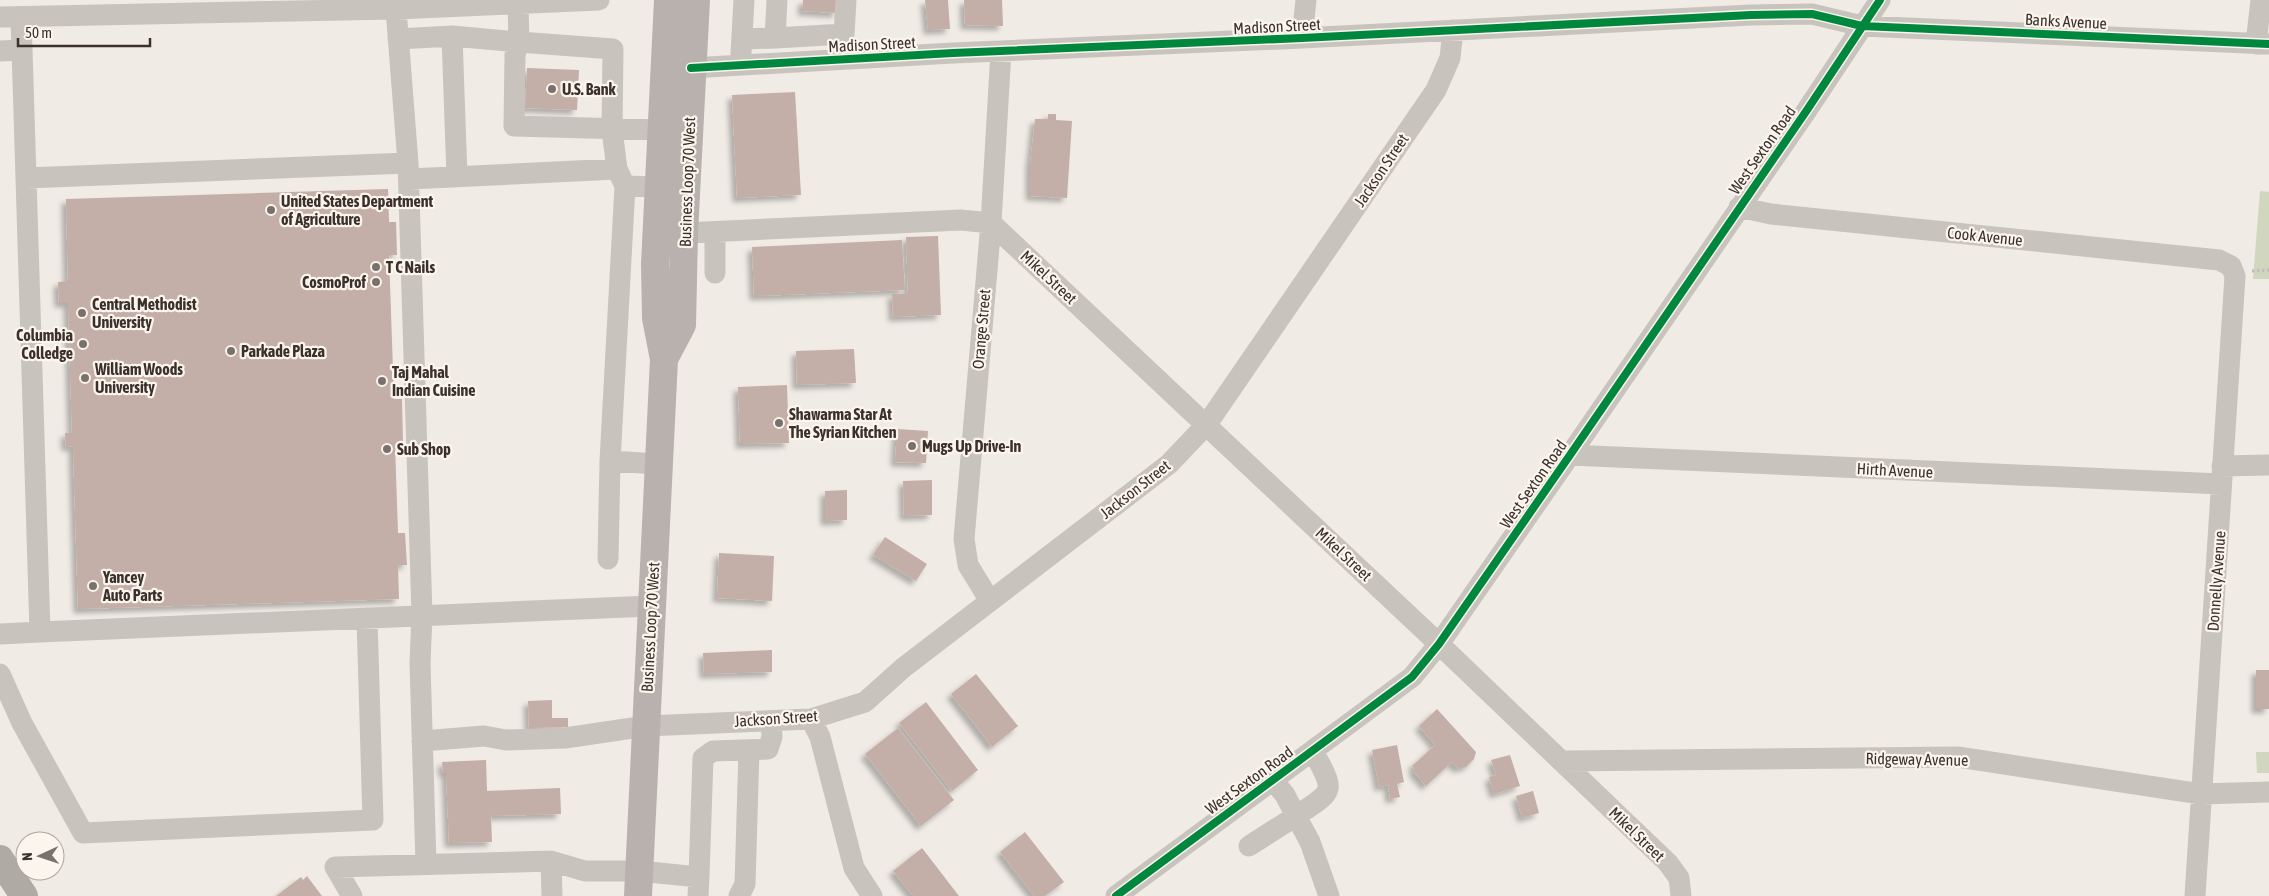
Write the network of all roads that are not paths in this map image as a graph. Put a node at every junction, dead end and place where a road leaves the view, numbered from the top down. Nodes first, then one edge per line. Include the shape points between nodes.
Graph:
1 (599, 0) edge
2 (668, 0) edge
3 (696, 0) edge
4 (744, 0) edge
5 (777, 0) edge
6 (846, 0) edge
7 (1306, 0) edge
8 (1880, 0) edge
9 (2261, 0) edge
10 (518, 4) junction
11 (210, 6) edge
12 (396, 8) junction
13 (10, 17) edge
14 (1862, 26) junction
15 (1453, 30) junction
16 (844, 34) junction
17 (452, 36) junction
18 (775, 38) junction
19 (1302, 38) junction
20 (398, 39) junction
21 (742, 39) junction
22 (519, 42) junction
23 (2263, 44) edge
24 (22, 50) junction
25 (0, 51) edge
26 (1000, 51) junction
27 (842, 59) junction
28 (740, 66) junction
29 (691, 68) junction
30 (612, 130) junction
31 (661, 130) junction
32 (408, 171) junction
33 (457, 177) junction
34 (26, 178) junction
35 (621, 178) junction
36 (659, 187) junction
37 (1738, 207) junction
38 (991, 223) junction
39 (715, 232) junction
40 (684, 233) junction
41 (2231, 266) joint
42 (715, 272) dead end
43 (664, 359) junction
44 (1207, 424) junction
45 (1570, 455) junction
46 (610, 461) junction
47 (658, 464) junction
48 (2269, 465) edge
49 (2222, 475) junction
50 (608, 559) dead end
51 (990, 601) junction
52 (651, 606) junction
53 (422, 616) junction
54 (367, 618) junction
55 (40, 632) junction
56 (0, 634) edge
57 (1439, 644) junction
58 (0, 674) edge
59 (811, 719) junction
60 (771, 721) junction
61 (646, 726) junction
62 (422, 741) junction
63 (749, 750) junction
64 (1313, 751) junction
65 (1563, 761) junction
66 (1273, 780) junction
67 (2269, 792) edge
68 (2201, 794) junction
69 (1296, 816) junction
70 (1249, 846) dead end
71 (0, 859) edge
72 (550, 861) junction
73 (426, 864) junction
74 (638, 884) edge
75 (699, 886) edge
76 (24, 896) edge
77 (352, 896) edge
78 (552, 896) edge
79 (739, 896) edge
80 (872, 896) edge
81 (1116, 896) edge
82 (1329, 896) edge
83 (1681, 896) edge
84 (2195, 896) edge

1 - 10 street
2 - 31 main road, Business Loop 70 West
3 - 29 main road, Business Loop 70 West
4 - 21 street
5 - 18 street
6 - 16 street
7 - 19 street
8 - 14 street, West Sexton Road
9 - 23 street
10 - 12 street
10 - 22 street
11 - 12 street
11 - 13 street
12 - 20 street
13 - 24 street
14 - 15 street, Madison Street via 1812,14
14 - 23 street, Banks Avenue
14 - 37 street, West Sexton Road
15 - 19 street, Madison Street
15 - 44 street, Jackson Street via 1450,58 1436,90
16 - 18 street
16 - 27 street
17 - 20 street
17 - 22 street
17 - 33 street
18 - 21 street
19 - 26 street, Madison Street
20 - 32 street
21 - 28 street
22 - 30 street via 613,50
22 - 30 street via 515,55 514,126
24 - 25 street
24 - 34 street
26 - 27 street, Madison Street
26 - 38 street, Orange Street
27 - 28 street, Madison Street
28 - 29 street, Madison Street
29 - 40 main road, Business Loop 70 West
30 - 31 street
30 - 35 street
31 - 36 main road, Business Loop 70 West
32 - 33 street
32 - 34 street
32 - 53 street
33 - 35 street
34 - 55 street
35 - 36 street
35 - 46 street
36 - 43 main road, Business Loop 70 West via 656,318
37 - 41 street, Cook Avenue via 1771,214 2219,260
37 - 45 street, West Sexton Road
38 - 39 street via 961,220
38 - 44 street, Mikel Street
38 - 51 street, Orange Street via 964,539 968,565
39 - 40 street
39 - 42 street
40 - 43 main road, Business Loop 70 West via 682,325
41 - 49 street, Donnelly Avenue via 2235,276
43 - 47 main road, Business Loop 70 West
44 - 51 street, Jackson Street via 1169,464
44 - 57 street, Mikel Street
45 - 49 street, Hirth Avenue
45 - 57 street, West Sexton Road
46 - 47 street
46 - 50 street
47 - 52 main road, Business Loop 70 West
48 - 49 street, Hirth Avenue
49 - 68 street, Donnelly Avenue
51 - 59 street, Jackson Street via 903,668 865,702
52 - 53 street
52 - 61 main road, Business Loop 70 West
53 - 54 street
53 - 62 street
54 - 55 street
54 - 58 street via 373,820 82,833 22,723
55 - 56 street
57 - 64 street, West Sexton Road via 1412,677
57 - 65 street, Mikel Street
59 - 60 street, Jackson Street
59 - 80 street via 820,738 854,868
60 - 61 street, Jackson Street
60 - 63 street via 772,737 768,748
61 - 62 street, Jackson Street via 565,738 506,740 484,736
61 - 74 main road, Business Loop 70 West
62 - 73 street
63 - 75 street via 713,751 703,758
63 - 79 street via 745,884
64 - 66 street, West Sexton Road
64 - 69 street via 1330,784 1329,791
65 - 68 street, Ridgeway Avenue via 1958,757
65 - 83 street, Mikel Street via 1668,863 1679,878
66 - 69 street
66 - 81 street, West Sexton Road
67 - 68 street, Ridgeway Avenue
68 - 84 street, Donnelly Avenue
69 - 70 street
69 - 82 street via 1310,842
71 - 76 highway
72 - 73 street
72 - 74 street
72 - 78 street
73 - 77 street via 335,867
74 - 75 street

